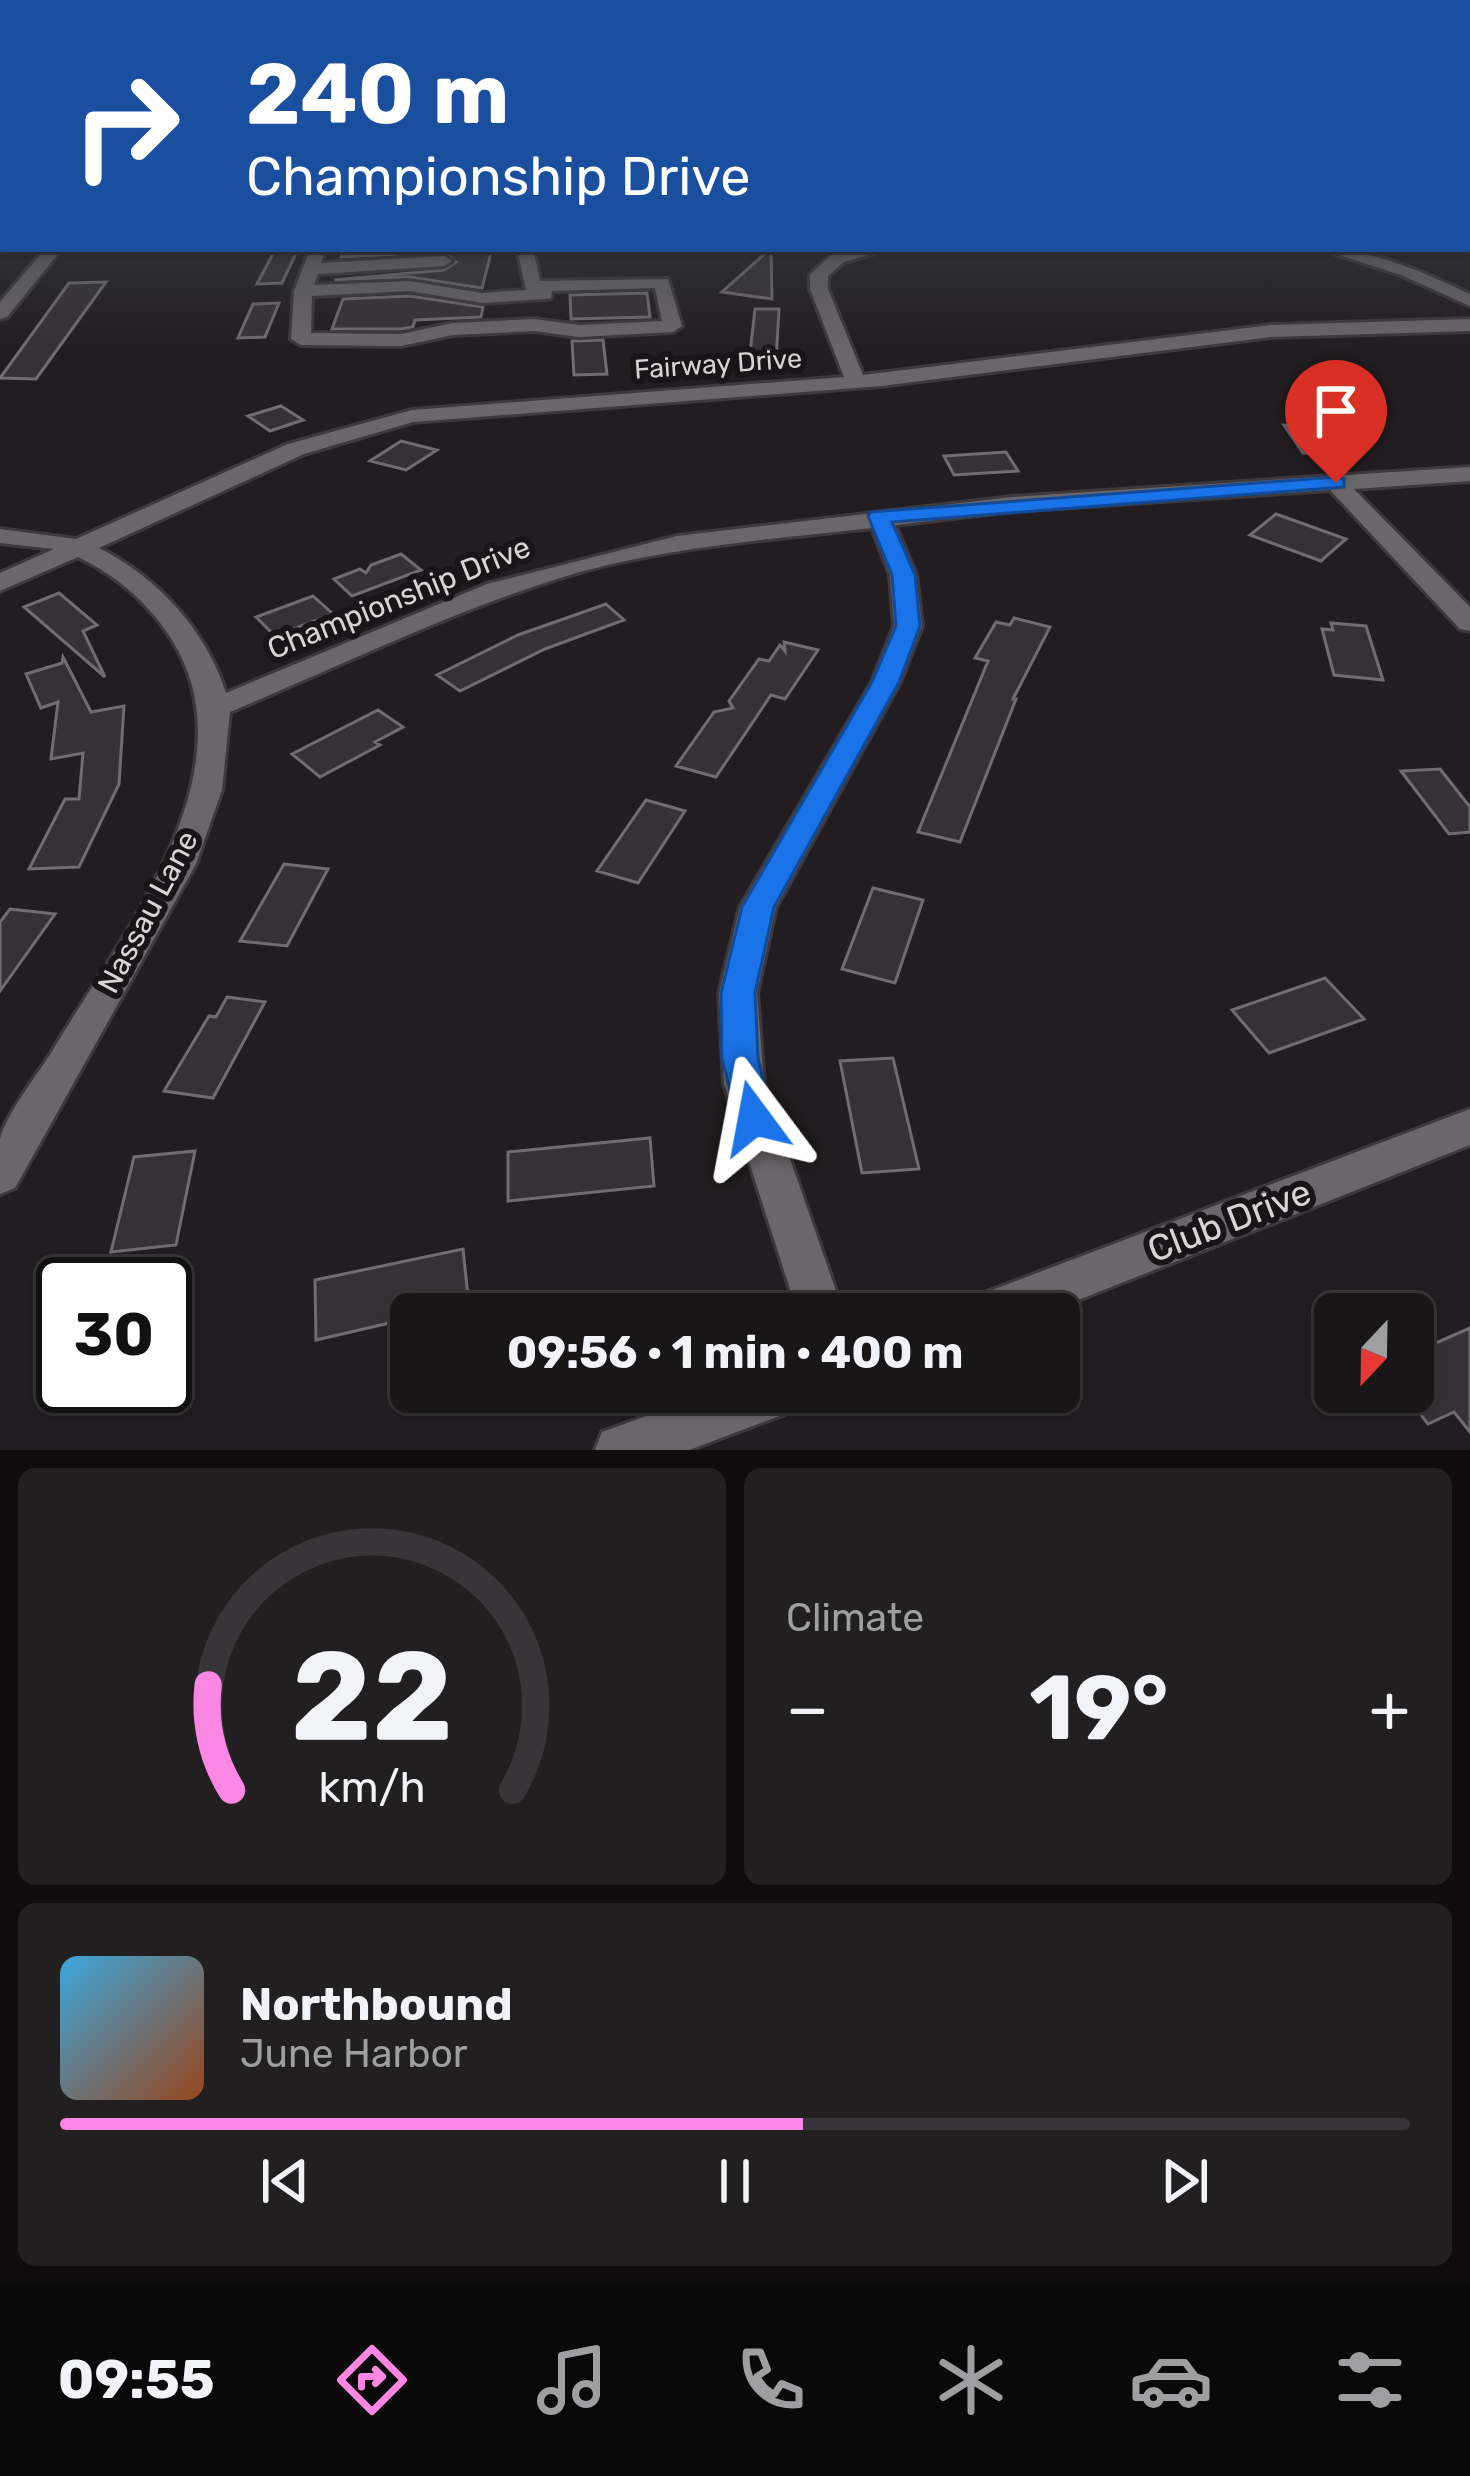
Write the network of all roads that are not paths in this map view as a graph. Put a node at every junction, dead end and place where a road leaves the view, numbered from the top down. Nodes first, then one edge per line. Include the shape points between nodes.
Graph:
1 (51, 252) edge
2 (317, 252) edge
3 (526, 252) edge
4 (867, 252) edge
5 (1339, 252) edge
6 (446, 255) edge
7 (311, 268) junction
8 (432, 289) junction
9 (538, 290) junction
10 (303, 291) junction
11 (1470, 301) edge
12 (375, 311) junction
13 (0, 313) edge
14 (1470, 326) edge
15 (548, 328) junction
16 (856, 382) junction
17 (1470, 474) edge
18 (1336, 483) junction
19 (879, 516) junction
20 (0, 536) edge
21 (79, 547) junction
22 (0, 583) edge
23 (1470, 623) edge
24 (215, 708) junction
25 (1470, 1127) edge
26 (0, 1175) edge
27 (813, 1293) edge
28 (1041, 1293) edge
29 (723, 1413) edge
30 (620, 1450) edge

1 - 13 street
2 - 7 street
3 - 9 street
4 - 16 street via 838,258 819,275
5 - 11 street via 1407,271
6 - 7 street
6 - 8 street
7 - 10 street
8 - 9 street via 482,298
8 - 12 street
9 - 15 street
9 - 15 street via 662,283 673,326
10 - 12 street
10 - 12 street via 301,340
12 - 15 street via 401,340 453,329
14 - 16 street, Fairway Drive via 1221,336
16 - 21 street, Fairway Drive via 453,410 373,424 296,449
17 - 18 street, Championship Drive
18 - 19 street, Championship Drive
18 - 23 street
19 - 24 street, Championship Drive via 700,538 533,577
19 - 27 street via 903,575 908,626 886,682 758,907 738,993 744,1084
20 - 21 street, Nassau Lane
21 - 22 street, Fairway Drive
21 - 24 street, Nassau Lane via 154,598 190,650
24 - 26 street, Nassau Lane via 210,774 179,862
25 - 28 street, Club Drive
29 - 30 street

